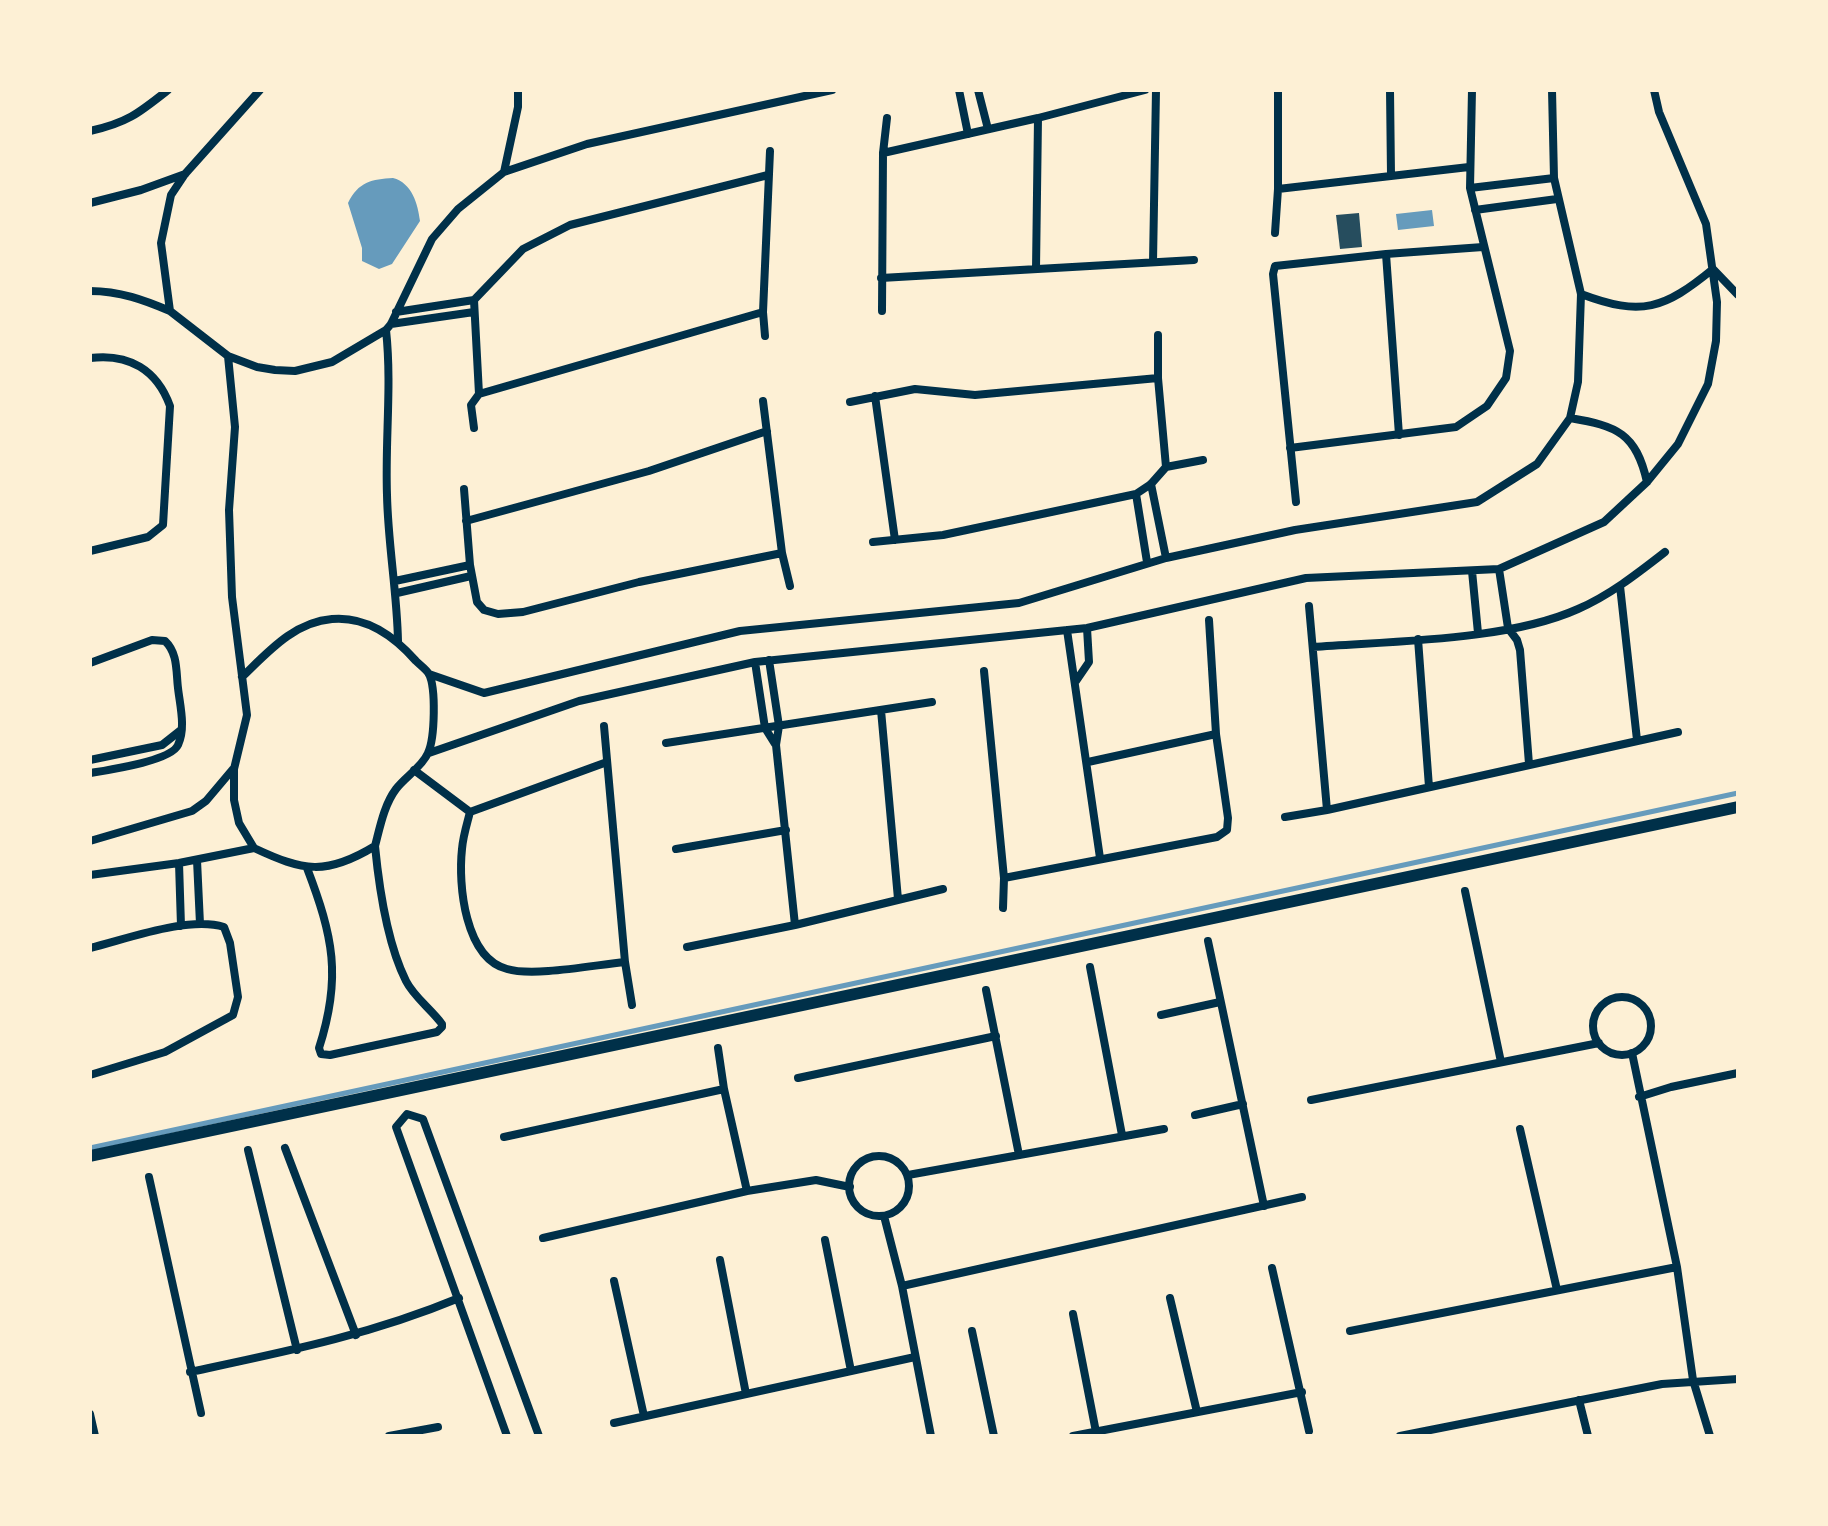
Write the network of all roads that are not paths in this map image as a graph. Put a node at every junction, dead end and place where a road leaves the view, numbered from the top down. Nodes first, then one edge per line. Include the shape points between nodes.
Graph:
1 (168, 90) edge
2 (518, 90) edge
3 (832, 90) edge
4 (959, 90) edge
5 (978, 90) edge
6 (1145, 90) edge
7 (1156, 90) edge
8 (1278, 90) edge
9 (1390, 90) edge
10 (1472, 90) edge
11 (1552, 90) edge
12 (1654, 90) edge
13 (259, 91) edge
14 (887, 118) dead end
15 (1038, 118) junction
16 (988, 129) junction
17 (90, 131) edge
18 (968, 134) junction
19 (770, 151) dead end
20 (883, 153) junction
21 (1469, 167) junction
22 (504, 172) junction
23 (185, 174) junction
24 (768, 175) junction
25 (1391, 175) junction
26 (1554, 178) junction
27 (1470, 188) junction
28 (1278, 189) junction
29 (1557, 199) junction
30 (90, 203) edge
31 (1475, 210) junction
32 (1275, 233) dead end
33 (1483, 247) junction
34 (1386, 254) junction
35 (1194, 260) dead end
36 (1153, 262) junction
37 (1036, 269) junction
38 (1713, 269) junction
39 (881, 278) junction
40 (90, 291) edge
41 (1581, 294) junction
42 (1738, 295) edge
43 (474, 300) junction
44 (170, 311) junction
45 (882, 311) dead end
46 (396, 312) junction
47 (474, 312) junction
48 (763, 312) junction
49 (388, 327) junction
50 (1158, 335) dead end
51 (765, 336) dead end
52 (228, 356) junction
53 (90, 358) edge
54 (1158, 378) junction
55 (479, 394) junction
56 (875, 396) junction
57 (763, 401) dead end
58 (850, 402) dead end
59 (1570, 418) junction
60 (474, 428) dead end
61 (767, 431) junction
62 (1399, 435) junction
63 (1290, 448) junction
64 (1203, 460) dead end
65 (1166, 467) junction
66 (1647, 482) junction
67 (1151, 484) junction
68 (464, 489) dead end
69 (1136, 494) junction
70 (1296, 502) dead end
71 (466, 521) junction
72 (895, 540) junction
73 (873, 542) dead end
74 (90, 551) edge
75 (1665, 552) dead end
76 (782, 553) junction
77 (1166, 558) junction
78 (1147, 562) junction
79 (470, 565) junction
80 (1499, 569) junction
81 (1472, 571) junction
82 (471, 576) junction
83 (395, 581) junction
84 (790, 586) dead end
85 (1620, 586) junction
86 (397, 593) junction
87 (1309, 606) dead end
88 (1209, 620) dead end
89 (1087, 628) junction
90 (1508, 628) junction
91 (1067, 630) junction
92 (1478, 633) junction
93 (1418, 639) junction
94 (398, 641) junction
95 (1313, 647) junction
96 (769, 660) junction
97 (755, 662) junction
98 (90, 663) edge
99 (984, 671) dead end
100 (429, 674) junction
101 (242, 677) junction
102 (1076, 681) junction
103 (932, 702) dead end
104 (881, 710) junction
105 (604, 726) dead end
106 (779, 726) junction
107 (765, 728) junction
108 (182, 729) junction
109 (1678, 732) dead end
110 (1216, 734) junction
111 (1637, 740) junction
112 (666, 743) dead end
113 (776, 745) junction
114 (429, 753) junction
115 (90, 760) edge
116 (607, 762) junction
117 (1088, 762) junction
118 (1529, 764) junction
119 (234, 769) junction
120 (414, 770) junction
121 (90, 773) edge
122 (1429, 787) junction
123 (1738, 807) edge
124 (1327, 810) junction
125 (470, 812) junction
126 (1285, 817) dead end
127 (786, 830) junction
128 (90, 841) edge
129 (375, 846) junction
130 (254, 848) junction
131 (676, 849) dead end
132 (1100, 858) junction
133 (197, 860) junction
134 (179, 863) junction
135 (307, 868) junction
136 (90, 875) edge
137 (1004, 878) junction
138 (943, 889) dead end
139 (1465, 891) dead end
140 (898, 899) junction
141 (1003, 908) dead end
142 (200, 924) junction
143 (795, 925) junction
144 (181, 926) junction
145 (1208, 941) dead end
146 (687, 947) dead end
147 (90, 948) edge
148 (625, 962) junction
149 (1090, 967) dead end
150 (986, 990) dead end
151 (1220, 1002) junction
152 (632, 1005) dead end
153 (1161, 1015) dead end
154 (996, 1036) junction
155 (1599, 1043) junction
156 (718, 1048) dead end
157 (1632, 1053) junction
158 (1501, 1062) junction
159 (1738, 1073) edge
160 (90, 1075) edge
161 (798, 1078) dead end
162 (724, 1089) junction
163 (1639, 1097) junction
164 (1311, 1100) dead end
165 (1243, 1104) junction
166 (1195, 1115) dead end
167 (1164, 1129) dead end
168 (1520, 1129) dead end
169 (1122, 1135) junction
170 (504, 1137) dead end
171 (285, 1148) dead end
172 (248, 1150) dead end
173 (1019, 1155) junction
174 (90, 1156) edge
175 (908, 1175) junction
176 (149, 1177) dead end
177 (850, 1187) junction
178 (747, 1191) junction
179 (1302, 1197) dead end
180 (1264, 1206) junction
181 (884, 1216) junction
182 (543, 1238) dead end
183 (825, 1240) dead end
184 (720, 1260) dead end
185 (1677, 1267) junction
186 (1272, 1268) dead end
187 (614, 1281) dead end
188 (902, 1286) junction
189 (1557, 1290) junction
190 (459, 1298) junction
191 (1170, 1298) dead end
192 (1073, 1314) dead end
193 (972, 1331) dead end
194 (1350, 1331) dead end
195 (356, 1335) junction
196 (297, 1350) junction
197 (915, 1357) junction
198 (851, 1371) junction
199 (190, 1372) junction
200 (1738, 1379) edge
201 (1693, 1380) junction
202 (1302, 1392) junction
203 (746, 1394) junction
204 (1579, 1400) junction
205 (1197, 1412) junction
206 (201, 1413) dead end
207 (90, 1414) edge
208 (644, 1416) junction
209 (614, 1423) dead end
210 (438, 1427) dead end
211 (1309, 1431) dead end
212 (1096, 1432) junction
213 (95, 1436) edge
214 (389, 1436) edge
215 (507, 1436) edge
216 (539, 1436) edge
217 (931, 1436) edge
218 (994, 1436) edge
219 (1073, 1436) edge
220 (1400, 1436) edge
221 (1588, 1436) edge
222 (1710, 1436) edge

1 - 17 street via 127,121
2 - 22 street
3 - 22 street via 587,144
4 - 18 street
5 - 16 street
6 - 15 street
7 - 36 street
8 - 28 street
9 - 25 street
10 - 21 street
11 - 26 street
12 - 38 street via 1706,224
13 - 23 street
14 - 20 street
15 - 16 street
15 - 37 street
16 - 18 street
18 - 20 street
19 - 24 street
20 - 39 street
21 - 25 street
21 - 27 street
22 - 46 street via 458,209 432,239
23 - 30 street
23 - 44 street via 171,195 161,243
24 - 43 street via 570,225 523,249
24 - 48 street
25 - 28 street
26 - 27 street
26 - 29 street
27 - 31 street
28 - 32 street
29 - 31 street
29 - 41 street
31 - 33 street
33 - 34 street
33 - 62 street via 1510,351 1506,378 1468,422
34 - 62 street
34 - 63 street via 1275,266
35 - 36 street
36 - 37 street
37 - 39 street
38 - 41 street via 1654,306 1609,305
38 - 42 street
38 - 66 street via 1716,341 1708,384 1678,444
39 - 45 street
40 - 44 street via 138,297
41 - 59 street via 1581,363
43 - 46 street
43 - 47 street
44 - 52 street
46 - 49 street
47 - 49 street
47 - 55 street
48 - 51 street
48 - 55 street
49 - 52 street via 317,367 275,370
49 - 83 street via 387,495
50 - 54 street
52 - 101 street via 235,427 229,510 232,597
53 - 74 street via 129,361 149,372 170,406 163,525 148,537
54 - 56 street via 994,394 915,389
54 - 65 street
55 - 60 street via 471,405
56 - 58 street
56 - 72 street
57 - 61 street
59 - 66 street via 1629,438
59 - 77 street via 1537,464 1477,502 1295,530
61 - 71 street via 649,471
61 - 76 street
62 - 63 street
63 - 70 street
64 - 65 street
65 - 67 street
66 - 80 street via 1604,522
67 - 69 street
67 - 77 street
68 - 71 street
69 - 72 street via 943,535
69 - 78 street
71 - 79 street
72 - 73 street
75 - 85 street
76 - 82 street via 508,615 480,606
76 - 84 street
77 - 78 street
78 - 100 street via 1019,603 740,631 484,693
79 - 82 street
79 - 83 street
80 - 81 street
80 - 90 street
81 - 89 street via 1306,578
81 - 92 street
82 - 86 street
83 - 86 street
85 - 90 street via 1553,619
85 - 111 street
86 - 94 street
87 - 95 street
88 - 110 street
89 - 91 street
89 - 102 street via 1089,662
90 - 92 street
90 - 118 street via 1520,650
91 - 96 street
91 - 102 street
92 - 93 street
93 - 95 street
93 - 122 street
94 - 100 street
94 - 101 street via 355,620 313,623 287,635
95 - 124 street
96 - 97 street
96 - 106 street
97 - 107 street
97 - 114 street via 579,701
98 - 108 street via 152,640 165,641 175,655
99 - 137 street
100 - 114 street via 434,710
101 - 119 street via 247,715
102 - 117 street
103 - 104 street
104 - 106 street
104 - 140 street
105 - 116 street
106 - 107 street
106 - 113 street
107 - 112 street
107 - 113 street
108 - 115 street via 162,745
108 - 121 street via 173,752
109 - 111 street
110 - 117 street
110 - 132 street via 1227,830 1217,837
111 - 118 street
113 - 127 street
114 - 120 street
116 - 125 street
116 - 148 street
117 - 132 street
118 - 122 street
119 - 128 street via 192,811
119 - 130 street via 235,811
120 - 125 street
120 - 129 street via 394,791
122 - 124 street
123 - 174 main road
124 - 126 street
125 - 148 street via 461,851 463,898 473,935 495,965 523,972
127 - 131 street
127 - 143 street
129 - 135 street via 342,862
129 - 135 street via 381,892 406,980 442,1024 437,1032 321,1054 333,975 323,914
130 - 133 street
130 - 135 street
132 - 137 street
133 - 134 street
133 - 142 street
134 - 136 street
134 - 144 street
137 - 141 street
138 - 140 street
139 - 158 street
140 - 143 street
142 - 144 street
142 - 160 street via 224,927 228,934 238,997 233,1015 165,1052
143 - 146 street
144 - 147 street
145 - 151 street
148 - 152 street
149 - 169 street
150 - 154 street
151 - 153 street
151 - 165 street
154 - 161 street
154 - 173 street
155 - 157 street via 1614,1054
155 - 157 street via 1593,1025 1600,1007 1627,997 1644,1006 1652,1023 1647,1042
155 - 158 street
156 - 162 street
157 - 163 street
158 - 164 street
159 - 163 street
162 - 170 street
162 - 178 street
163 - 185 street
165 - 166 street
165 - 180 street
167 - 169 street
168 - 189 street
169 - 173 street
171 - 195 street
172 - 196 street
173 - 175 street
175 - 177 street via 900,1164 877,1156 855,1168
175 - 181 street via 903,1205
176 - 199 street
177 - 178 street via 816,1180
177 - 181 street via 862,1211
178 - 182 street
179 - 180 street
180 - 188 street
181 - 188 street
183 - 198 street
184 - 203 street
185 - 189 street
185 - 201 street
186 - 202 street
187 - 208 street
188 - 197 street
189 - 194 street
190 - 195 street
190 - 215 street
190 - 216 street via 396,1127 407,1114 423,1119
191 - 205 street
192 - 212 street
193 - 218 street
195 - 196 street
196 - 199 street
197 - 198 street
197 - 217 street
198 - 203 street
199 - 206 street
200 - 201 street
201 - 204 street
201 - 222 street
202 - 205 street
202 - 211 street
203 - 208 street
204 - 220 street
204 - 221 street
205 - 212 street
207 - 213 street
208 - 209 street
210 - 214 street
212 - 219 street

